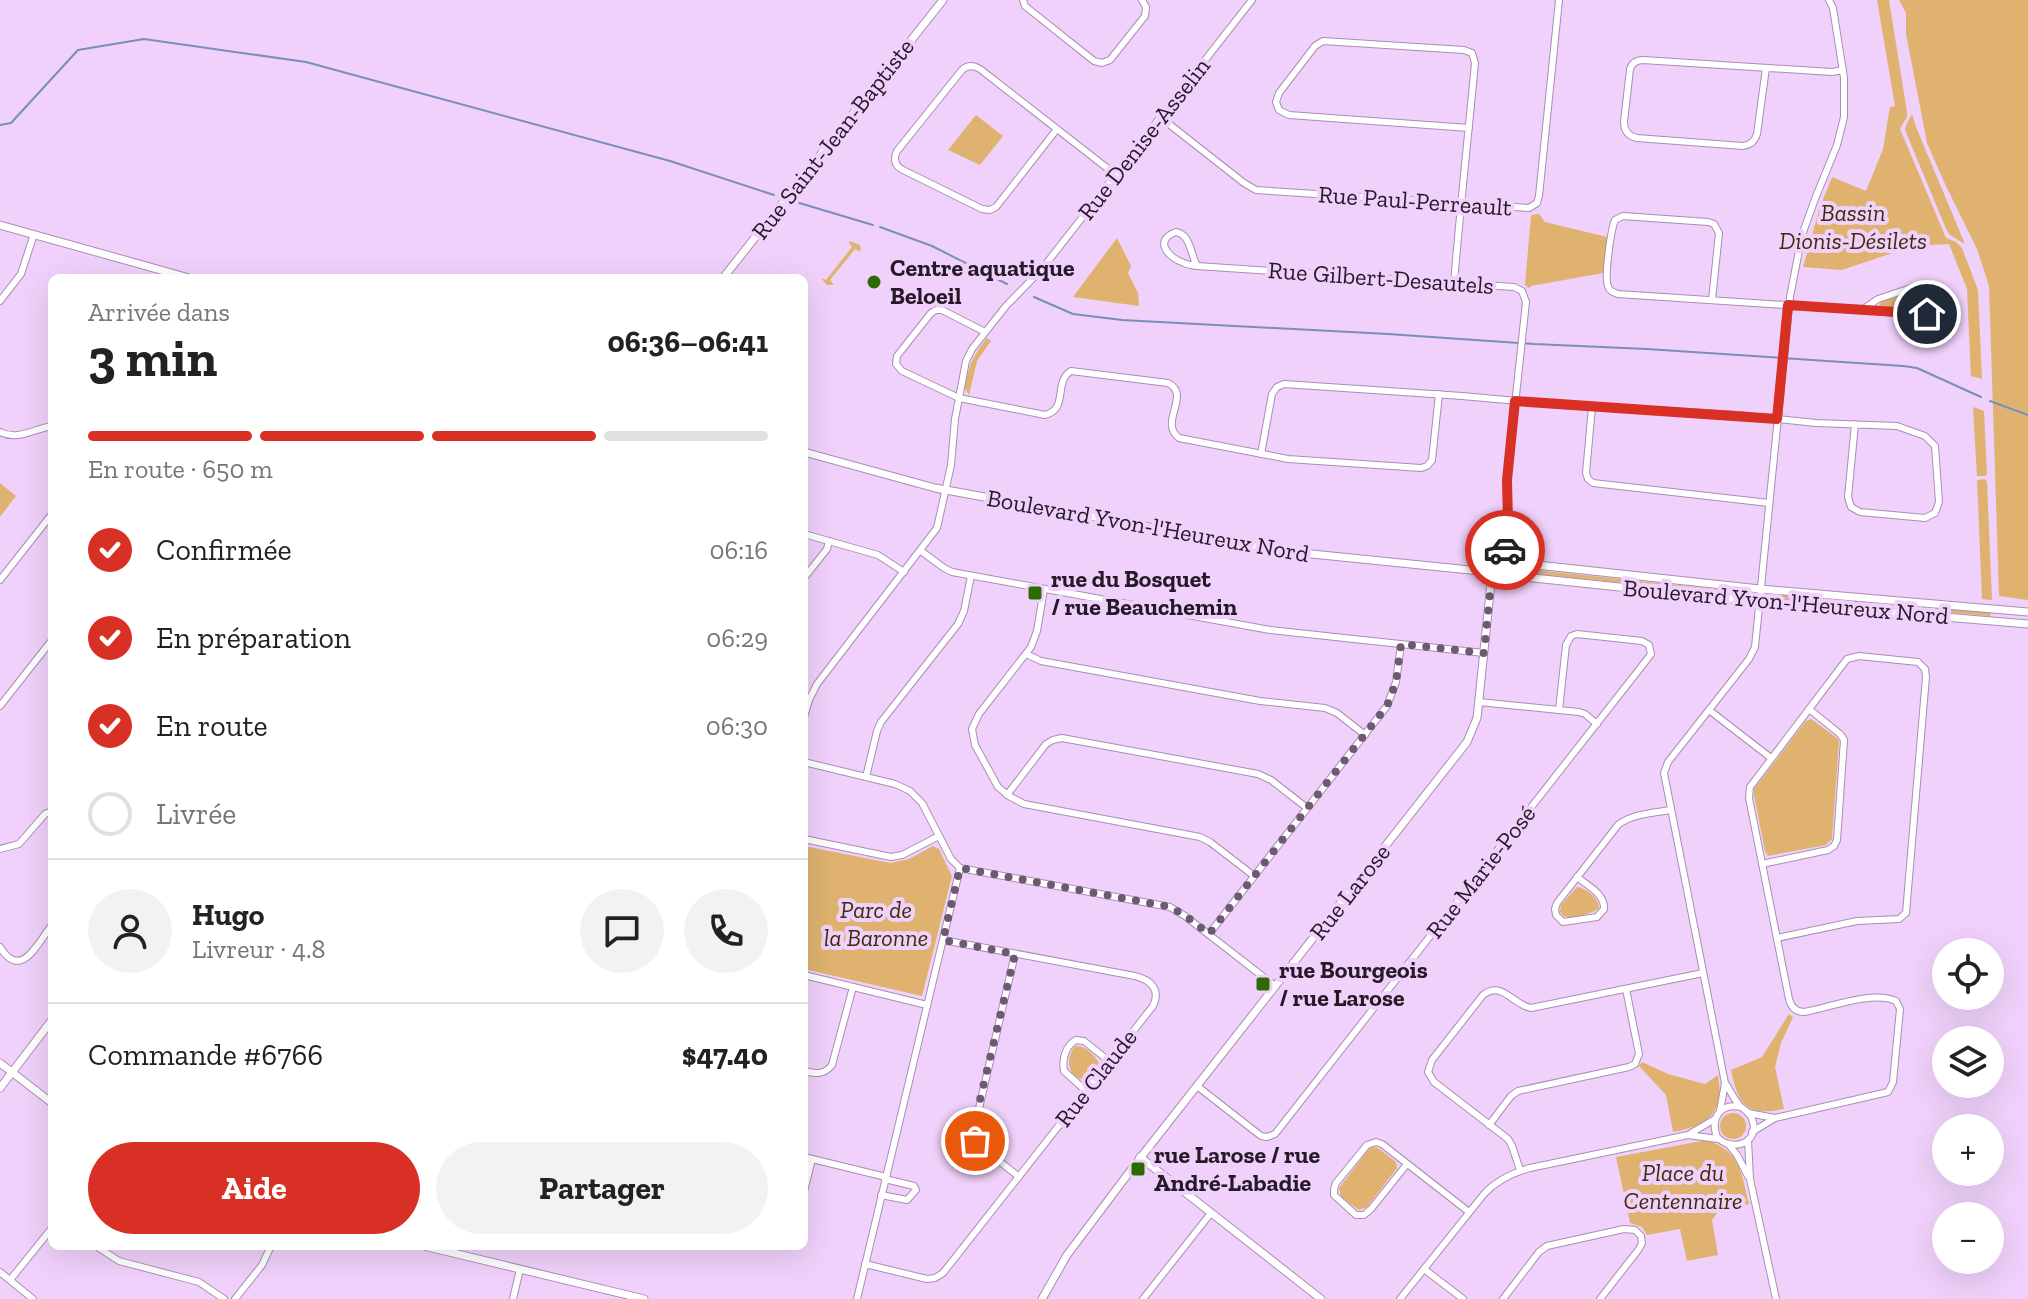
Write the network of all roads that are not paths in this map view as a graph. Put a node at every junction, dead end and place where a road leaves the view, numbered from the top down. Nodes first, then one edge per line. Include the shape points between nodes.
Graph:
1 (943, 0) edge
2 (1023, 0) edge
3 (1142, 0) edge
4 (1252, 0) edge
5 (1559, 0) edge
6 (1829, 0) edge
7 (1766, 68) junction
8 (1843, 70) junction
9 (1160, 117) junction
10 (1469, 128) junction
11 (1057, 129) junction
12 (1116, 175) junction
13 (1460, 205) junction
14 (0, 225) edge
15 (34, 234) junction
16 (1197, 266) junction
17 (175, 274) edge
18 (726, 274) edge
19 (1454, 283) junction
20 (1712, 300) junction
21 (0, 301) edge
22 (1788, 305) junction
23 (1862, 310) junction
24 (985, 332) junction
25 (1439, 394) junction
26 (959, 398) junction
27 (1515, 401) junction
28 (1592, 407) junction
29 (1777, 419) junction
30 (1855, 424) junction
31 (48, 427) edge
32 (0, 432) edge
33 (808, 453) edge
34 (1261, 454) junction
35 (946, 490) junction
36 (1769, 503) junction
37 (48, 519) edge
38 (808, 535) edge
39 (829, 541) junction
40 (921, 551) junction
41 (1497, 568) junction
42 (904, 572) junction
43 (808, 573) edge
44 (971, 576) junction
45 (0, 580) edge
46 (1044, 589) junction
47 (1760, 589) junction
48 (1758, 601) junction
49 (2028, 612) edge
50 (2028, 624) edge
51 (1401, 644) junction
52 (48, 645) edge
53 (1484, 653) junction
54 (1026, 654) junction
55 (1479, 702) junction
56 (808, 703) edge
57 (0, 706) edge
58 (1809, 709) junction
59 (1559, 710) junction
60 (1709, 710) junction
61 (1597, 724) junction
62 (1365, 735) junction
63 (1771, 758) junction
64 (808, 763) edge
65 (866, 777) junction
66 (1007, 795) junction
67 (1307, 808) junction
68 (1670, 810) junction
69 (48, 813) edge
70 (939, 836) junction
71 (808, 840) edge
72 (0, 849) edge
73 (1762, 864) junction
74 (960, 868) junction
75 (1254, 876) junction
76 (1577, 877) junction
77 (48, 930) edge
78 (1209, 934) junction
79 (1777, 938) junction
80 (943, 940) junction
81 (0, 947) edge
82 (1015, 954) junction
83 (1703, 973) junction
84 (808, 976) edge
85 (1275, 986) junction
86 (853, 987) junction
87 (1626, 989) junction
88 (927, 1005) junction
89 (48, 1025) edge
90 (1109, 1061) junction
91 (0, 1063) edge
92 (12, 1072) junction
93 (808, 1072) edge
94 (1725, 1083) junction
95 (1197, 1086) junction
96 (0, 1088) edge
97 (1086, 1091) junction
98 (48, 1100) edge
99 (1741, 1107) junction
100 (1720, 1111) junction
101 (1748, 1113) junction
102 (1775, 1118) junction
103 (1715, 1119) junction
104 (1489, 1125) junction
105 (1752, 1132) junction
106 (1688, 1135) junction
107 (1718, 1139) junction
108 (1748, 1140) junction
109 (1729, 1145) junction
110 (1140, 1157) junction
111 (808, 1158) edge
112 (1407, 1164) junction
113 (1520, 1170) junction
114 (1019, 1177) junction
115 (885, 1178) junction
116 (1750, 1179) junction
117 (881, 1195) junction
118 (1469, 1212) junction
119 (1211, 1213) junction
120 (48, 1233) edge
121 (101, 1250) edge
122 (269, 1250) edge
123 (441, 1250) edge
124 (865, 1264) junction
125 (520, 1269) junction
126 (1424, 1269) junction
127 (0, 1272) edge
128 (10, 1280) junction
129 (33, 1299) edge
130 (224, 1299) edge
131 (235, 1299) edge
132 (513, 1299) edge
133 (644, 1299) edge
134 (857, 1299) edge
135 (1042, 1299) edge
136 (1143, 1299) edge
137 (1321, 1299) edge
138 (1400, 1299) edge
139 (1463, 1299) edge
140 (1503, 1299) edge
141 (1600, 1299) edge
142 (1776, 1299) edge

1 - 18 street, Rue Saint-Jean-Baptiste
2 - 3 street via 1100,63 1110,60 1143,18
4 - 9 street, Rue Denise-Asselin
5 - 13 street, Rue Paul-Perreault via 1538,201 1527,209
6 - 8 street
7 - 7 street via 1757,134 1750,144 1637,138 1625,129 1629,71 1636,61
7 - 8 street
8 - 22 street via 1841,131 1806,222
9 - 12 street, Rue Denise-Asselin
9 - 13 street, Rue Paul-Perreault via 1256,190
10 - 10 street via 1475,61 1466,50 1323,41 1276,99 1279,110 1289,115
10 - 13 street
11 - 11 street via 980,68 969,66 897,151 895,161 903,170 990,210
11 - 12 street
12 - 24 street, Rue Denise-Asselin
13 - 19 street
14 - 15 street
15 - 17 street
15 - 21 street via 21,274
16 - 16 street, Rue Gilbert-Desautels via 1186,236 1168,235 1167,253
16 - 19 street, Rue Gilbert-Desautels
19 - 27 street, Rue Gilbert-Desautels via 1514,287 1526,299
20 - 20 street via 1716,225 1623,216 1615,220 1607,280 1612,292
20 - 22 street
22 - 23 street
22 - 29 street
23 - 23 street via 1925,314 1930,308 1917,286
24 - 26 street, Rue Denise-Asselin via 968,357
24 - 26 street via 936,310 895,359 899,369
25 - 27 street
25 - 34 street via 1280,385 1272,394
25 - 34 street via 1432,458 1425,467
26 - 34 street via 1045,415 1057,407 1063,377 1071,371 1168,383 1177,392 1171,426 1175,436
26 - 35 street, Rue Denise-Asselin
27 - 28 street
27 - 41 street, Rue Gilbert-Desautels via 1508,523
28 - 29 street
28 - 36 street via 1589,481
29 - 30 street
29 - 36 street
30 - 30 street via 1848,496 1852,509 1923,518 1935,513 1937,454 1930,439 1897,426
31 - 32 street via 14,436
33 - 35 street, Boulevard Yvon-l'Heureux Nord
35 - 40 street, Rue Denise-Asselin via 939,524
35 - 41 street, Boulevard Yvon-l'Heureux Nord via 1292,553 1480,571
36 - 47 street
37 - 45 street
38 - 39 street
39 - 42 street via 878,555
39 - 43 street
40 - 42 street, Rue Denise-Asselin
40 - 44 street via 946,570
41 - 47 street, Boulevard Yvon-l'Heureux Nord via 1518,563
41 - 48 street, Boulevard Yvon-l'Heureux Nord via 1515,576
41 - 53 street, Rue Larose
42 - 56 street, Rue Denise-Asselin via 817,684
44 - 46 street
44 - 65 street via 958,624 879,725
46 - 51 street via 1270,630
46 - 54 street via 1036,635
47 - 48 street
47 - 49 street, Boulevard Yvon-l'Heureux Nord
48 - 50 street, Boulevard Yvon-l'Heureux Nord
48 - 60 street via 1753,653
51 - 53 street
51 - 62 street via 1393,692
52 - 57 street
53 - 55 street, Rue Larose
54 - 62 street via 1253,700 1325,708
54 - 66 street via 972,729 993,779
55 - 59 street
55 - 85 street, Rue Larose via 1476,724 1461,750
58 - 63 street
58 - 73 street via 1844,742 1836,842 1828,850
58 - 79 street via 1851,657 1913,661 1923,667 1906,913 1899,919 1857,921
59 - 61 street via 1581,713
59 - 61 street, Rue Marie-Posé via 1571,636 1646,642 1650,656
60 - 63 street
60 - 68 street via 1665,767
61 - 95 street, Rue Marie-Posé via 1275,1134 1259,1135
62 - 67 street
63 - 73 street via 1748,792
64 - 65 street
65 - 70 street via 914,794
66 - 67 street via 1046,744 1062,738 1258,774
66 - 75 street via 1026,804 1197,835
67 - 75 street
68 - 76 street via 1621,821
68 - 83 street
69 - 72 street via 21,843
70 - 71 street via 887,858
70 - 74 street
73 - 79 street
74 - 78 street via 1165,906
74 - 80 street
75 - 78 street
76 - 76 street via 1602,897 1604,909 1597,917 1565,923 1555,907
77 - 81 street via 22,961 9,959
78 - 85 street
79 - 102 street via 1795,1009 1806,1012 1888,998 1900,1011 1888,1092
80 - 82 street, Rue Claude
80 - 88 street
82 - 90 street, Rue Claude via 1135,976 1152,984 1154,1004
82 - 114 street via 973,1134
83 - 87 street
83 - 94 street
84 - 86 street
85 - 95 street, Rue Larose
86 - 88 street
86 - 93 street via 832,1065 825,1072
87 - 104 street via 1639,1052 1635,1064 1518,1091
87 - 104 street via 1531,1008 1501,990 1485,993 1428,1069 1433,1080
88 - 115 street
89 - 92 street
90 - 97 street, Rue Claude
90 - 97 street via 1082,1041 1069,1045 1064,1071
91 - 92 street
92 - 96 street
92 - 98 street
94 - 99 street
94 - 100 street
95 - 110 street, Rue Larose
97 - 114 street, Rue Claude
99 - 100 street
99 - 101 street
100 - 103 street
101 - 102 street
101 - 105 street
102 - 105 street
103 - 106 street
103 - 107 street
104 - 113 street via 1511,1143
105 - 108 street
106 - 107 street
106 - 113 street
107 - 109 street
108 - 109 street
108 - 116 street
109 - 116 street
110 - 119 street
110 - 135 street, Rue Larose via 1067,1255
111 - 115 street
112 - 112 street via 1380,1143 1368,1144 1335,1185 1334,1195 1354,1214 1364,1215
112 - 118 street
113 - 118 street via 1494,1184
114 - 124 street, Rue Claude via 938,1277
115 - 117 street
115 - 117 street via 916,1190 907,1200
116 - 142 street
117 - 124 street
118 - 126 street
119 - 136 street
119 - 137 street
120 - 128 street
121 - 130 street via 119,1261 199,1282
122 - 131 street
123 - 125 street
124 - 134 street
125 - 132 street
125 - 133 street
126 - 138 street
126 - 139 street
127 - 128 street
128 - 129 street
140 - 141 street via 1547,1246 1635,1230 1641,1236 1640,1247

